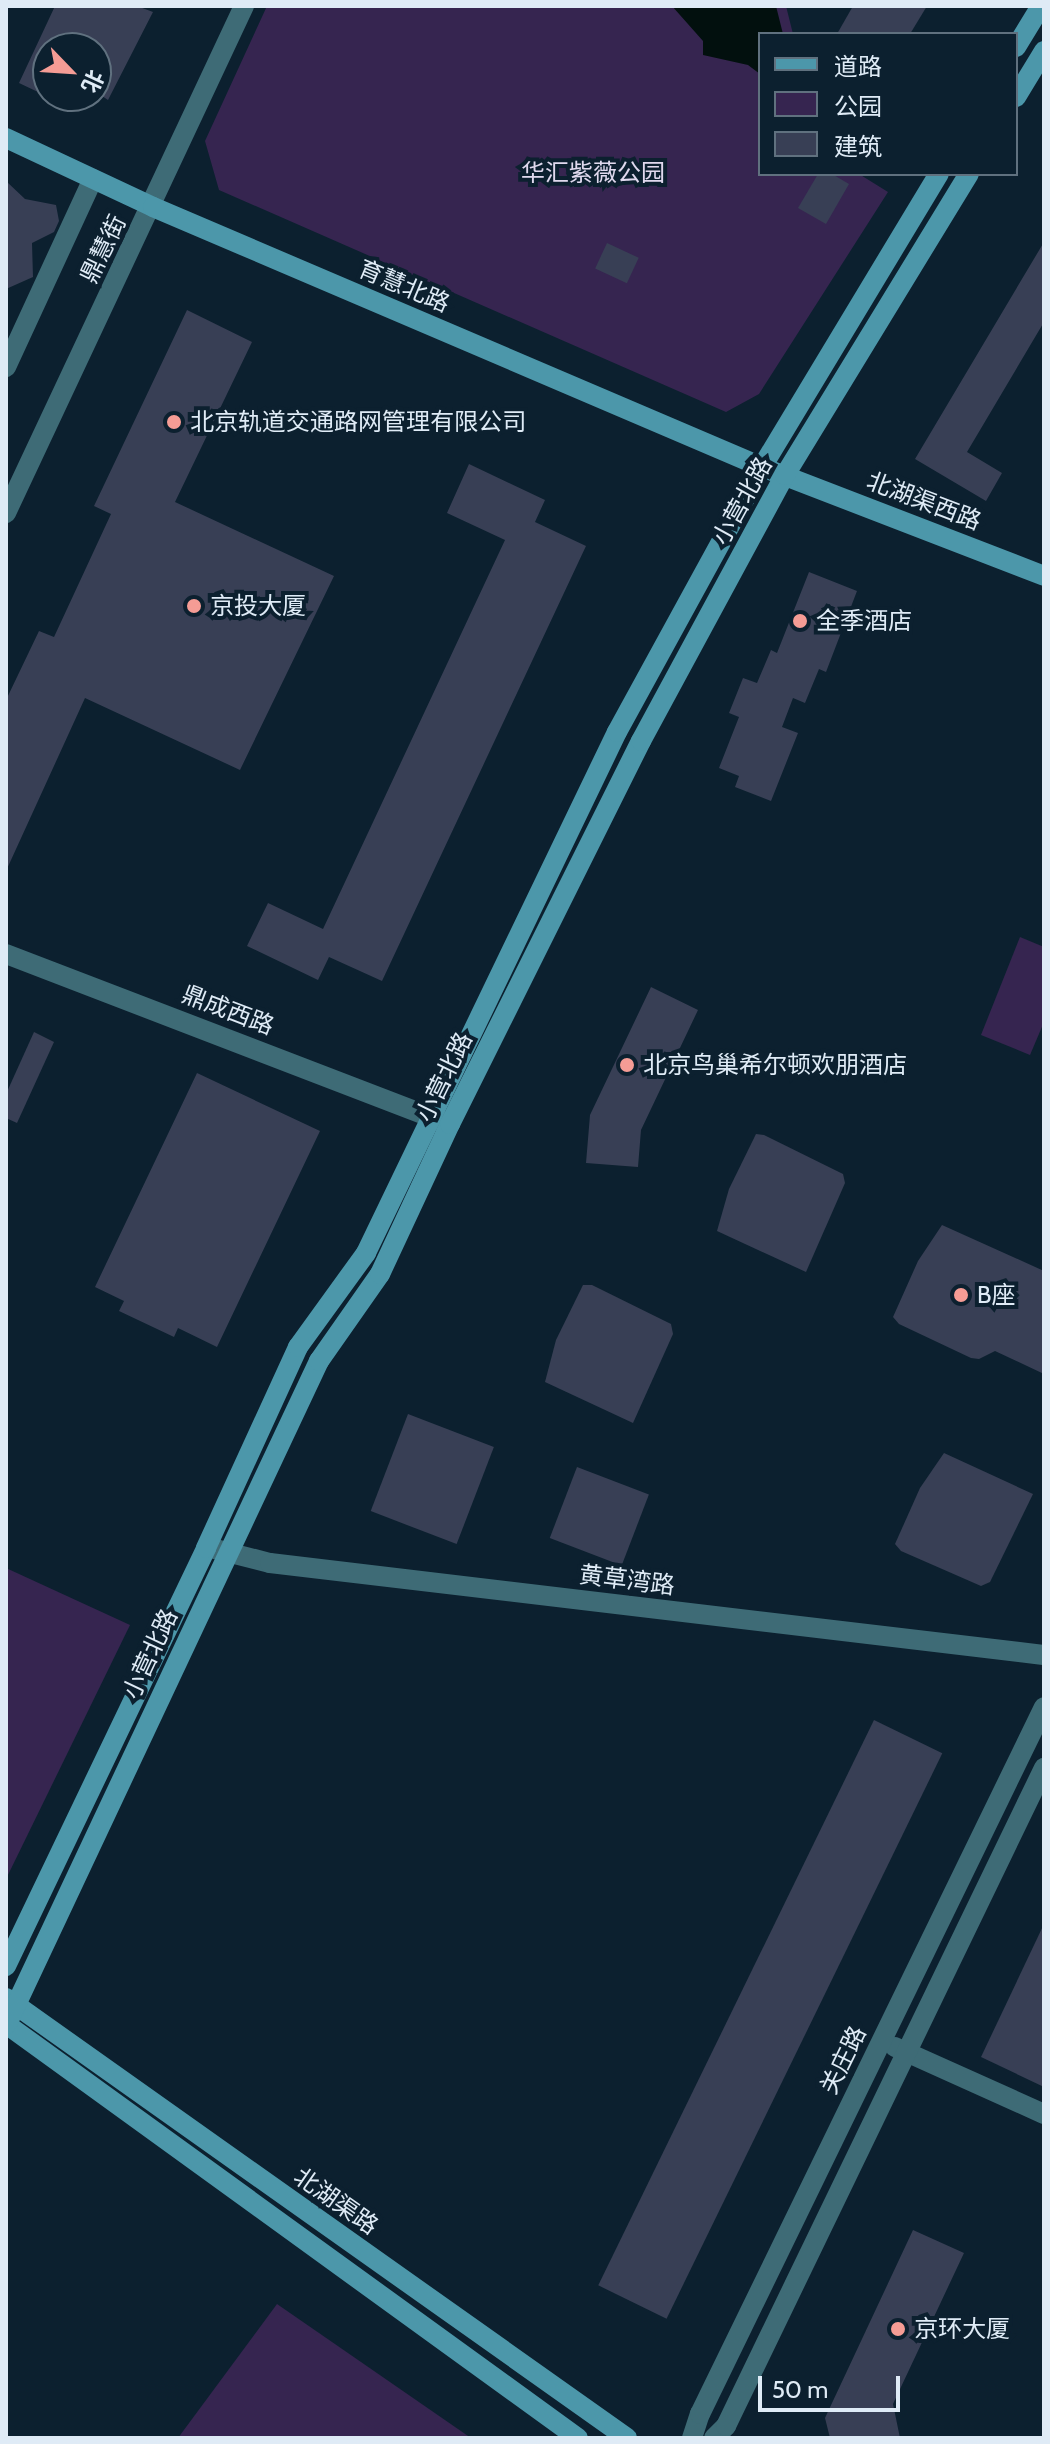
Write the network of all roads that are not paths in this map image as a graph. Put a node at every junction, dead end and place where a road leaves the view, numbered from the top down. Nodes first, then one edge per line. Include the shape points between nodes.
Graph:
1 (244, 6) edge
2 (1041, 6) edge
3 (1018, 44) edge
4 (1044, 51) edge
5 (1018, 94) edge
6 (6, 138) edge
7 (938, 176) edge
8 (968, 176) edge
9 (93, 179) junction
10 (153, 207) junction
11 (6, 367) edge
12 (762, 467) junction
13 (785, 475) junction
14 (6, 513) edge
15 (1044, 576) edge
16 (6, 954) edge
17 (440, 1120) junction
18 (206, 1548) junction
19 (228, 1550) junction
20 (1044, 1655) edge
21 (1044, 1707) edge
22 (1044, 1768) edge
23 (6, 1966) edge
24 (11, 2001) edge
25 (6, 2024) edge
26 (882, 2041) junction
27 (907, 2052) junction
28 (1044, 2114) edge
29 (578, 2438) edge
30 (627, 2438) edge
31 (692, 2438) edge
32 (714, 2438) edge

1 - 10 street, 鼎慧街
2 - 3 street
4 - 5 street
6 - 9 street, 育慧北路
7 - 12 street, 小营北路
8 - 13 street, 小营北路
9 - 10 street, 育慧北路
9 - 11 street
10 - 12 street, 育慧北路
10 - 14 street, 鼎慧街
12 - 13 street, 育慧北路
12 - 17 street, 小营北路 via 617,732
13 - 15 street, 北湖渠西路
13 - 17 street, 小营北路
16 - 17 street, 鼎成西路
17 - 18 street, 小营北路 via 366,1253 298,1347
17 - 19 street, 小营北路 via 380,1274 319,1361
18 - 19 street, 黄草湾路
18 - 23 street, 小营北路
19 - 20 street, 黄草湾路 via 270,1563
19 - 24 street, 小营北路
21 - 26 street, 关庄路
22 - 27 street
24 - 25 street, 小营北路
24 - 30 street, 北湖渠路
25 - 29 street, 北湖渠路
26 - 27 street
26 - 31 street, 关庄路
27 - 28 street
27 - 32 street via 726,2426

